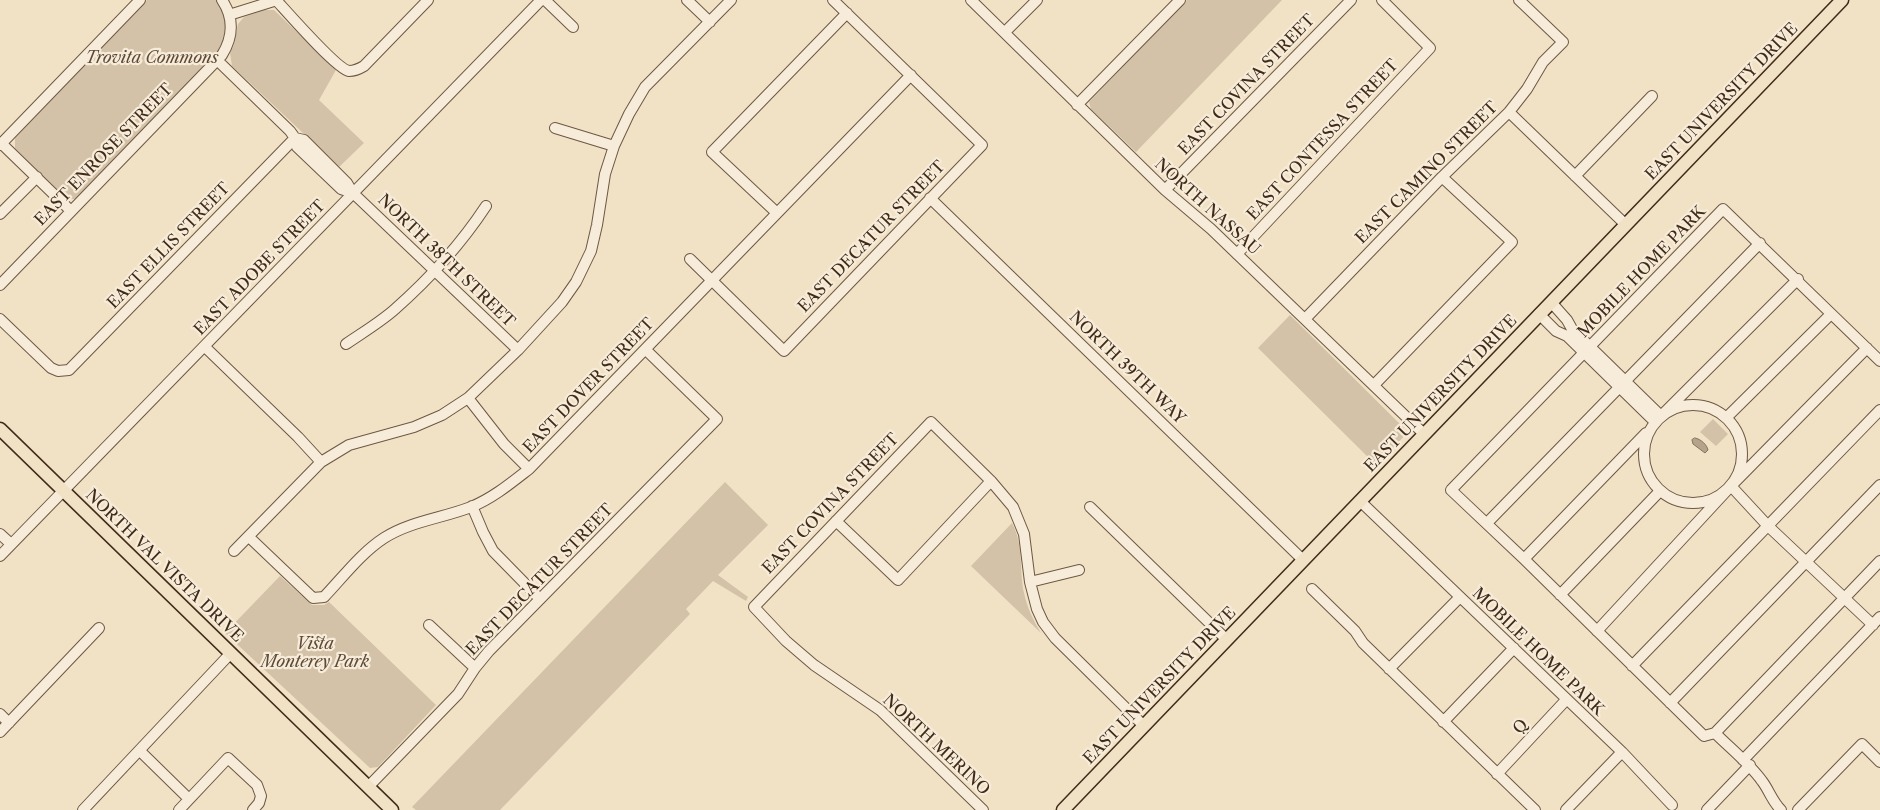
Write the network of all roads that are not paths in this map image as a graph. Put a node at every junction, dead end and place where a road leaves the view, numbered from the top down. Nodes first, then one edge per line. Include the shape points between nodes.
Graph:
1 (140, 0) edge
2 (222, 0) edge
3 (277, 0) edge
4 (428, 0) edge
5 (541, 0) edge
6 (545, 0) edge
7 (687, 0) edge
8 (731, 0) edge
9 (832, 0) edge
10 (971, 0) edge
11 (1037, 0) edge
12 (1180, 0) edge
13 (1351, 0) edge
14 (1382, 0) edge
15 (1519, 0) edge
16 (1842, 0) edge
17 (847, 13) junction
18 (229, 15) junction
19 (710, 22) junction
20 (574, 27) dead end
21 (1005, 32) junction
22 (217, 60) junction
23 (911, 75) junction
24 (1652, 96) dead end
25 (1077, 104) junction
26 (1509, 112) junction
27 (555, 128) dead end
28 (295, 138) junction
29 (1, 144) edge
30 (614, 146) junction
31 (1575, 176) junction
32 (1442, 177) junction
33 (37, 178) junction
34 (1165, 190) junction
35 (353, 193) junction
36 (930, 198) junction
37 (486, 206) dead end
38 (71, 211) junction
39 (777, 213) junction
40 (1, 215) edge
41 (1626, 225) junction
42 (1760, 243) junction
43 (1237, 254) junction
44 (690, 259) dead end
45 (434, 270) junction
46 (1798, 279) junction
47 (712, 281) junction
48 (0, 285) edge
49 (1551, 302) junction
50 (1539, 314) junction
51 (1831, 314) junction
52 (0, 319) edge
53 (1305, 319) junction
54 (346, 344) dead end
55 (205, 347) junction
56 (1867, 348) junction
57 (518, 350) junction
58 (646, 350) junction
59 (1588, 350) junction
60 (1880, 360) edge
61 (1623, 384) junction
62 (1374, 385) junction
63 (468, 398) junction
64 (1880, 410) edge
65 (1727, 417) junction
66 (1655, 422) junction
67 (0, 429) edge
68 (1424, 434) junction
69 (322, 462) junction
70 (529, 469) junction
71 (991, 481) junction
72 (1880, 485) edge
73 (1731, 486) junction
74 (64, 491) junction
75 (1660, 492) junction
76 (1360, 501) junction
77 (472, 506) junction
78 (1090, 507) dead end
79 (836, 521) junction
80 (1487, 524) junction
81 (1768, 526) junction
82 (0, 534) edge
83 (249, 537) junction
84 (11, 544) junction
85 (234, 552) dead end
86 (0, 556) edge
87 (1524, 559) junction
88 (1303, 560) junction
89 (1880, 561) edge
90 (1806, 562) junction
91 (1079, 570) dead end
92 (1030, 582) junction
93 (1312, 589) dead end
94 (1560, 595) junction
95 (1460, 597) junction
96 (1845, 598) junction
97 (540, 599) junction
98 (754, 607) joint
99 (1876, 621) edge
100 (429, 625) dead end
101 (99, 628) dead end
102 (1596, 631) junction
103 (1227, 640) junction
104 (1514, 648) junction
105 (230, 654) junction
106 (1632, 666) junction
107 (475, 668) junction
108 (1389, 669) junction
109 (1566, 700) junction
110 (1670, 703) junction
111 (0, 714) edge
112 (1443, 722) junction
113 (9, 723) junction
114 (1144, 726) junction
115 (0, 732) edge
116 (1715, 733) junction
117 (140, 750) junction
118 (1622, 752) junction
119 (1880, 762) edge
120 (1746, 763) junction
121 (1496, 774) junction
122 (368, 787) junction
123 (189, 799) junction
124 (1673, 808) edge
125 (83, 810) edge
126 (179, 810) edge
127 (252, 810) edge
128 (392, 810) edge
129 (983, 810) edge
130 (1063, 810) edge
131 (1535, 810) edge
132 (1566, 810) edge
133 (1707, 810) edge
134 (1781, 810) edge
135 (1798, 810) edge

1 - 29 street
2 - 18 street, EAST ENROSE STREET
3 - 4 street via 348,71 364,66
3 - 18 street
5 - 35 street, EAST ADOBE STREET
6 - 20 street
7 - 19 street
8 - 19 street
9 - 17 street
10 - 21 street, NORTH NASSAU
11 - 21 street
12 - 25 street
13 - 34 street, EAST COVINA STREET
14 - 43 street, EAST CONTESSA STREET via 1430,48
15 - 26 street, EAST CAMINO STREET via 1562,42 1543,62
16 - 41 main road, EAST UNIVERSITY DRIVE
17 - 23 street
17 - 39 street via 712,152
18 - 22 street, EAST ENROSE STREET via 231,29 228,42
19 - 30 street via 646,87
21 - 25 street, NORTH NASSAU
22 - 28 street, NORTH 38TH STREET
22 - 38 street, EAST ENROSE STREET
23 - 36 street, EAST DECATUR STREET via 982,145
23 - 39 street, EAST DOVER STREET
24 - 31 street
25 - 34 street, NORTH NASSAU
26 - 31 street
26 - 32 street, EAST CAMINO STREET
27 - 30 street
28 - 35 street, NORTH 38TH STREET via 297,147 348,183
28 - 52 street, EAST ELLIS STREET via 72,367 62,372 51,368
29 - 33 street
30 - 57 street via 585,267 562,302
31 - 41 street
32 - 53 street, EAST CAMINO STREET
32 - 62 street via 1512,242
33 - 38 street
33 - 40 street
34 - 43 street, NORTH NASSAU
35 - 45 street, NORTH 38TH STREET
35 - 55 street, EAST ADOBE STREET
36 - 47 street, EAST DECATUR STREET via 784,351
36 - 88 street, NORTH 39TH WAY
37 - 45 street
38 - 48 street, EAST ENROSE STREET
39 - 47 street, EAST DOVER STREET
41 - 49 main road, EAST UNIVERSITY DRIVE
42 - 46 street, MOBILE HOME PARK
42 - 59 street, MOBILE HOME PARK via 1723,209
42 - 61 street
43 - 53 street, NORTH NASSAU
44 - 47 street
45 - 54 street via 393,311
45 - 57 street, NORTH 38TH STREET
46 - 51 street, MOBILE HOME PARK
46 - 66 street
47 - 58 street, EAST DOVER STREET
49 - 50 main road, EAST UNIVERSITY DRIVE
49 - 59 street
50 - 59 street via 1556,331
50 - 68 main road, EAST UNIVERSITY DRIVE
51 - 56 street, MOBILE HOME PARK
51 - 65 street
53 - 62 street, NORTH NASSAU
55 - 69 street
55 - 74 street, EAST ADOBE STREET
56 - 60 street, MOBILE HOME PARK
56 - 73 street
57 - 63 street
58 - 70 street, EAST DOVER STREET
58 - 97 street, EAST DECATUR STREET via 717,419
59 - 61 street
59 - 80 street, MOBILE HOME PARK via 1451,490
61 - 66 street
61 - 80 street
62 - 68 street, NORTH NASSAU
63 - 69 street via 442,415 414,427 349,445
63 - 70 street via 504,444
64 - 81 street
65 - 66 street via 1715,409 1687,404 1673,408
65 - 73 street via 1742,443 1743,458
66 - 75 street via 1644,444 1644,462 1649,478
66 - 87 street
67 - 74 main road, NORTH VAL VISTA DRIVE
68 - 76 main road, EAST UNIVERSITY DRIVE
69 - 83 street
70 - 77 street, EAST DOVER STREET via 492,497
71 - 79 street, EAST COVINA STREET via 931,422
71 - 79 street via 898,580
71 - 92 street via 1013,507 1024,534
72 - 90 street
73 - 75 street via 1705,502 1689,504
73 - 81 street
73 - 102 street
74 - 84 street, EAST ADOBE STREET
74 - 105 main road, NORTH VAL VISTA DRIVE
75 - 94 street
76 - 88 main road, EAST UNIVERSITY DRIVE
76 - 95 street, MOBILE HOME PARK
77 - 83 street, EAST DOVER STREET via 423,521 385,538 370,549 324,597 314,598
77 - 97 street via 493,551
78 - 103 street
79 - 98 street, EAST COVINA STREET
80 - 87 street
81 - 90 street
81 - 106 street
82 - 84 street
83 - 85 street
84 - 86 street, EAST ADOBE STREET
87 - 94 street
88 - 103 main road, EAST UNIVERSITY DRIVE
89 - 96 street
90 - 96 street
90 - 110 street
91 - 92 street
92 - 114 street via 1042,622
93 - 108 street
94 - 102 street
95 - 104 street, MOBILE HOME PARK
95 - 108 street
96 - 99 street
96 - 116 street
97 - 107 street, EAST DECATUR STREET
98 - 129 street, NORTH MERINO via 814,665 880,710
99 - 120 street
100 - 107 street
101 - 113 street
102 - 106 street
103 - 114 main road, EAST UNIVERSITY DRIVE
104 - 109 street, MOBILE HOME PARK
104 - 112 street
105 - 117 street
105 - 122 main road, NORTH VAL VISTA DRIVE
106 - 110 street
107 - 122 street, EAST DECATUR STREET via 458,694
108 - 112 street
109 - 118 street, MOBILE HOME PARK
109 - 121 street, Q
110 - 116 street via 1704,736
111 - 113 street
112 - 121 street
113 - 115 street
114 - 130 main road, EAST UNIVERSITY DRIVE
116 - 120 street
117 - 123 street
117 - 125 street
118 - 124 street, MOBILE HOME PARK
118 - 132 street
119 - 135 street via 1862,744
120 - 133 street
120 - 134 street
121 - 131 street
122 - 128 main road, NORTH VAL VISTA DRIVE
123 - 126 street
123 - 127 street via 228,758 257,785 262,796

